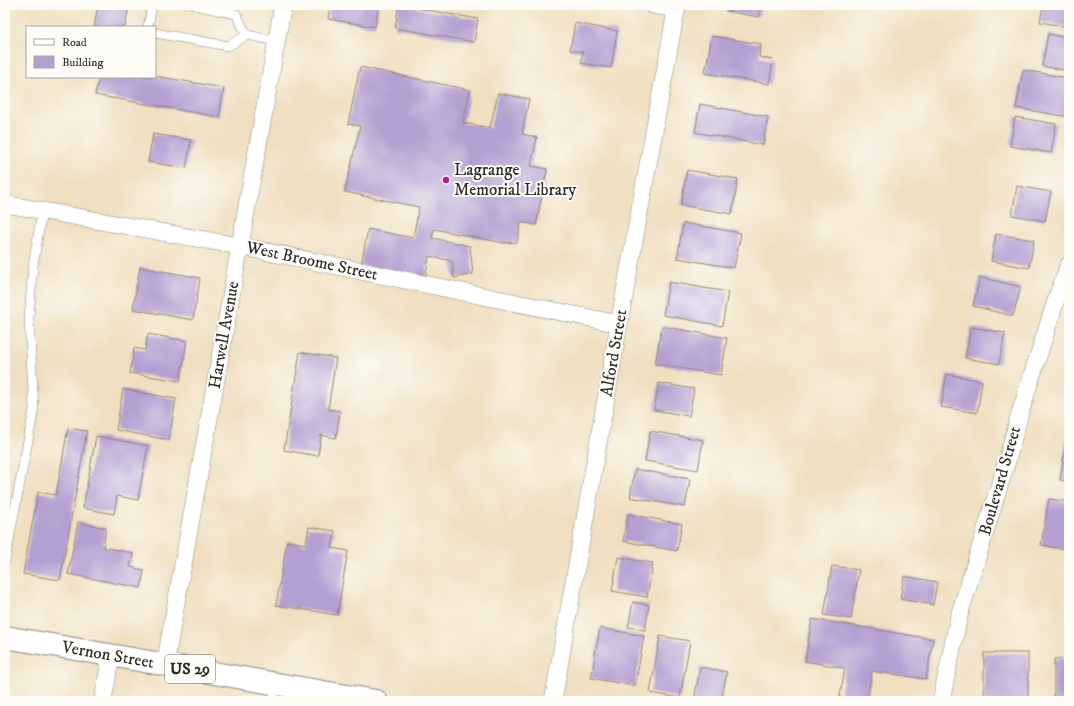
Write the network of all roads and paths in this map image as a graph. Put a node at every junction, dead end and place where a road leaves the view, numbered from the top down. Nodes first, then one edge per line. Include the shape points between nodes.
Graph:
1 (152, 5) edge
2 (195, 5) edge
3 (283, 5) edge
4 (653, 5) edge
5 (677, 7) edge
6 (148, 26) edge
7 (156, 33) edge
8 (247, 35) junction
9 (276, 41) junction
10 (5, 204) edge
11 (42, 212) junction
12 (239, 246) junction
13 (1069, 265) edge
14 (1063, 294) edge
15 (619, 324) junction
16 (5, 561) edge
17 (5, 637) edge
18 (111, 655) junction
19 (165, 664) junction
20 (274, 692) edge
21 (348, 699) edge
22 (103, 701) edge
23 (376, 701) edge
24 (553, 701) edge
25 (941, 701) edge

1 - 6 lane
2 - 8 lane via 236,14
3 - 9 street, Harwell Avenue
4 - 5 street
5 - 15 street, Alford Street
7 - 8 lane via 228,46
8 - 9 lane
9 - 12 street, Harwell Avenue
10 - 11 street, West Broome Street
11 - 12 street, West Broome Street
11 - 16 lane via 33,266 30,318 34,410
12 - 15 street, West Broome Street
12 - 19 street, Harwell Avenue
13 - 14 street, Boulevard Street
14 - 25 street, Boulevard Street via 1020,413 959,616
15 - 24 street, Alford Street
17 - 18 main road, Vernon Street / US 29
18 - 19 main road, Vernon Street / US 29
18 - 22 street
19 - 20 main road, Vernon Street / US 29
20 - 21 main road, Vernon Street / US 29
21 - 23 main road, Vernon Street / US 29

